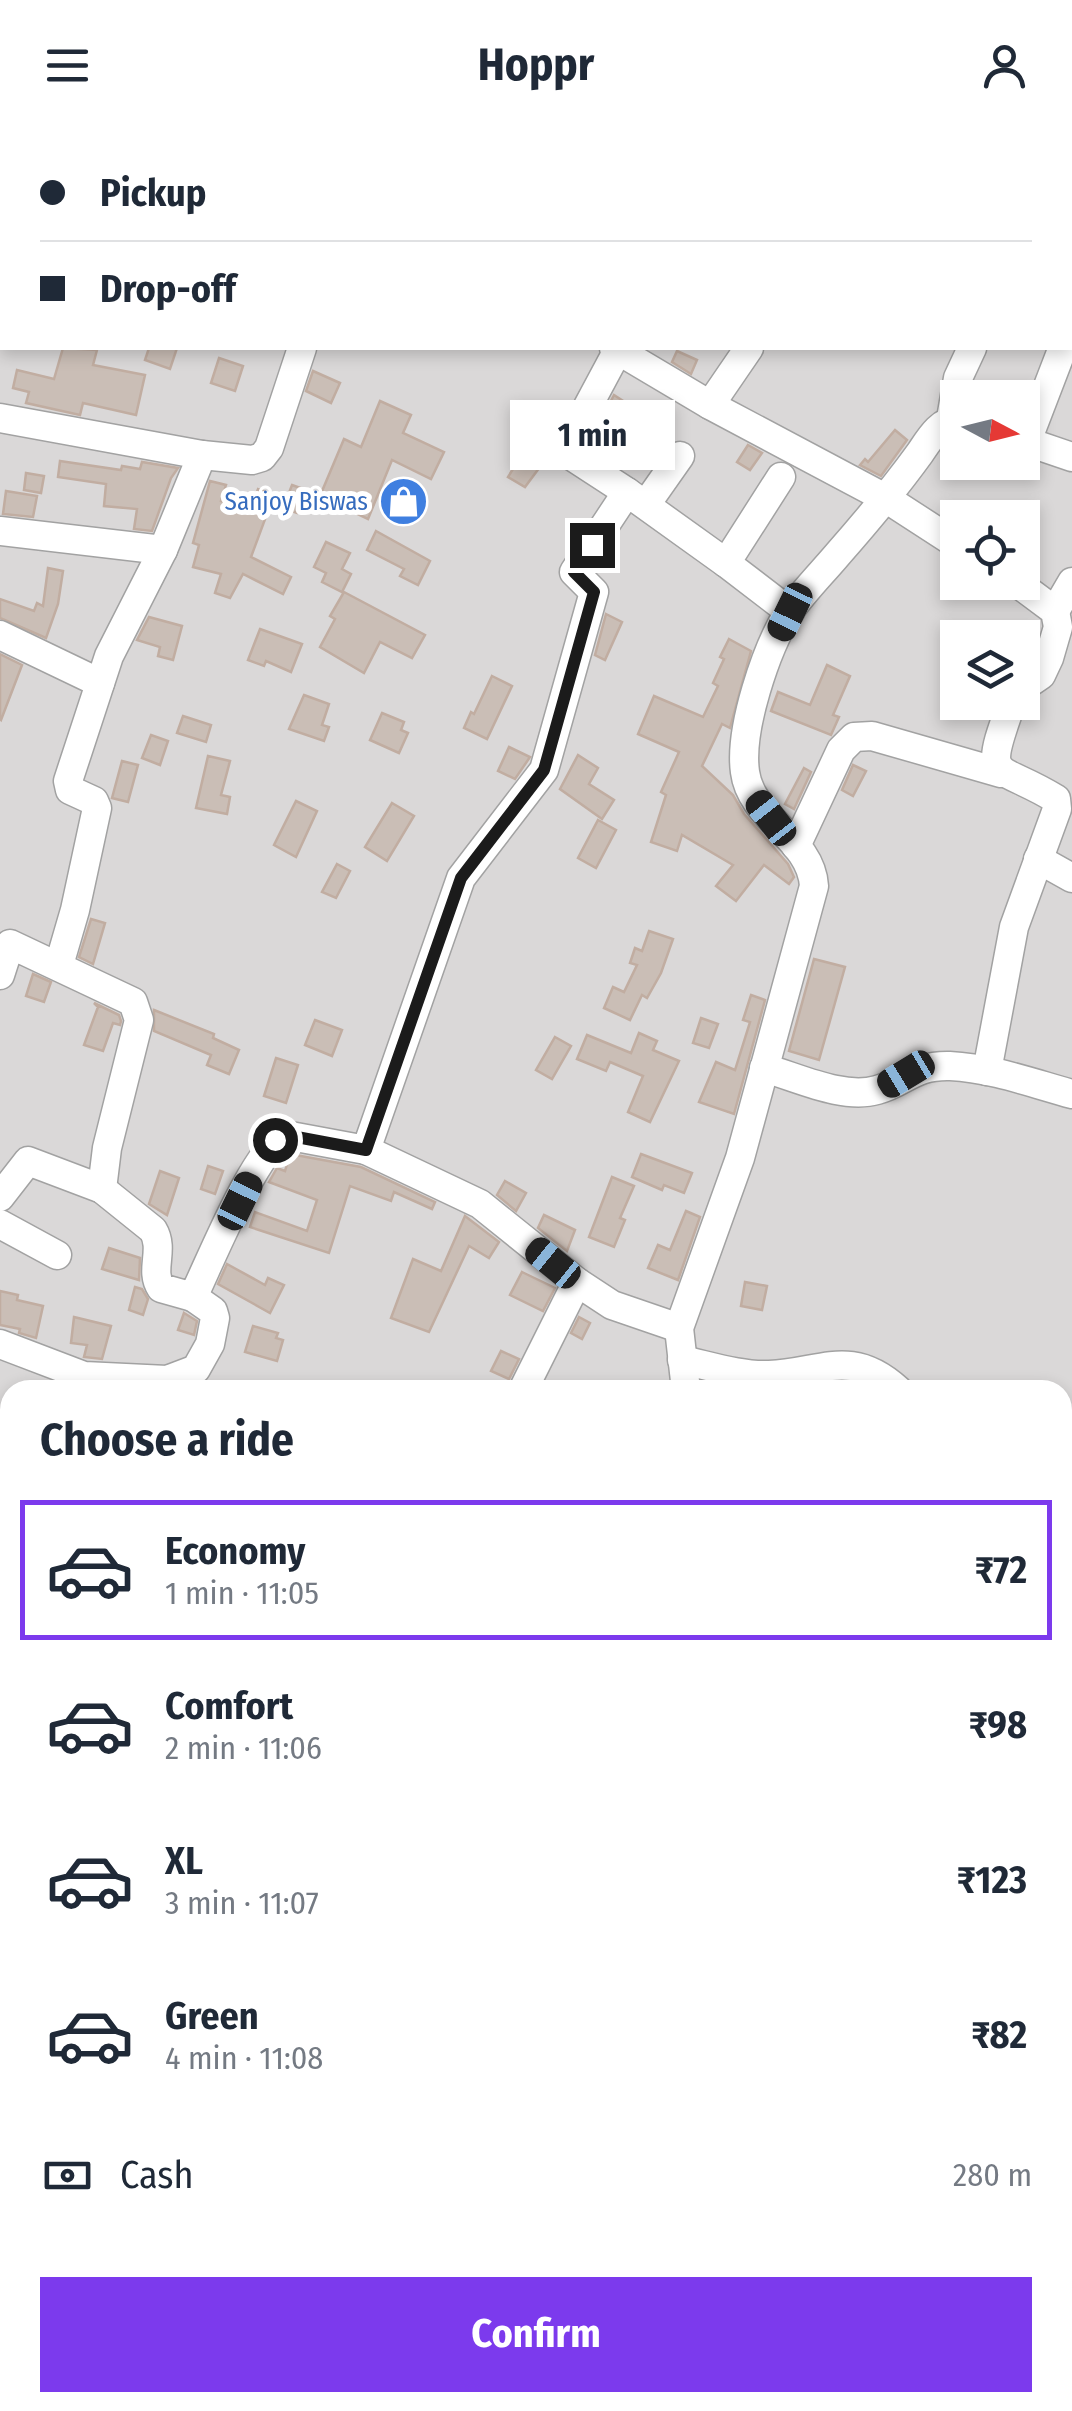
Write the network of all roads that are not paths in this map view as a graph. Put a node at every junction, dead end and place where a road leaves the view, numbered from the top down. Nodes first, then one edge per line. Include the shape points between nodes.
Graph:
1 (292, 350) edge
2 (615, 350) edge
3 (618, 350) edge
4 (748, 350) edge
5 (971, 350) edge
6 (1065, 350) edge
7 (958, 380) edge
8 (1040, 404) edge
9 (710, 406) junction
10 (0, 418) edge
11 (940, 429) edge
12 (1040, 445) edge
13 (202, 456) junction
14 (680, 456) dead end
15 (1072, 457) edge
16 (781, 477) dead end
17 (637, 498) junction
18 (886, 499) junction
19 (0, 531) edge
20 (940, 534) edge
21 (163, 550) junction
22 (726, 563) junction
23 (1072, 582) edge
24 (1040, 600) edge
25 (1055, 611) junction
26 (790, 612) junction
27 (0, 635) edge
28 (1040, 676) edge
29 (100, 683) junction
30 (1006, 720) edge
31 (1001, 773) junction
32 (1064, 800) edge
33 (796, 846) junction
34 (1038, 859) junction
35 (1072, 878) edge
36 (5, 942) edge
37 (58, 965) junction
38 (0, 974) edge
39 (764, 1068) junction
40 (987, 1071) junction
41 (1072, 1094) edge
42 (366, 1150) junction
43 (102, 1189) junction
44 (0, 1197) edge
45 (0, 1224) edge
46 (58, 1256) dead end
47 (578, 1282) junction
48 (193, 1297) junction
49 (678, 1328) junction
50 (0, 1344) edge
51 (682, 1360) junction
52 (123, 1380) edge
53 (179, 1380) edge
54 (529, 1380) edge
55 (685, 1380) edge
56 (884, 1380) edge

1 - 13 street via 262,458
2 - 17 street via 564,451
3 - 9 street
4 - 9 street
5 - 7 street
6 - 8 street
9 - 18 street
10 - 13 street
11 - 18 street
12 - 15 street
13 - 21 street
14 - 17 street
16 - 22 street
17 - 22 street
17 - 42 street via 574,572 594,592 544,770 461,878
18 - 20 street
18 - 26 street
19 - 21 street
21 - 29 street
22 - 26 street
23 - 25 street
24 - 25 street
25 - 28 street via 1058,627
26 - 33 street via 756,690 744,744 754,795
27 - 29 street
29 - 37 street via 68,782 97,808
30 - 31 street via 997,748
31 - 32 street
31 - 33 street via 872,736 854,737 840,750
32 - 34 street
33 - 39 street via 813,870 814,886
34 - 35 street
34 - 40 street via 1014,928
36 - 37 street
36 - 38 street
37 - 43 street via 138,1009
39 - 40 street via 860,1093 928,1067
39 - 49 street via 740,1158
40 - 41 street
42 - 47 street via 480,1204
42 - 48 street via 286,1135 275,1140
43 - 44 street via 28,1162
43 - 48 street via 157,1237 155,1278 161,1288
45 - 46 street
47 - 49 street via 612,1304
47 - 54 street
48 - 53 street via 215,1318 196,1369
49 - 51 street
50 - 52 street via 84,1376
51 - 55 street
51 - 56 street via 771,1376 838,1365 868,1369

